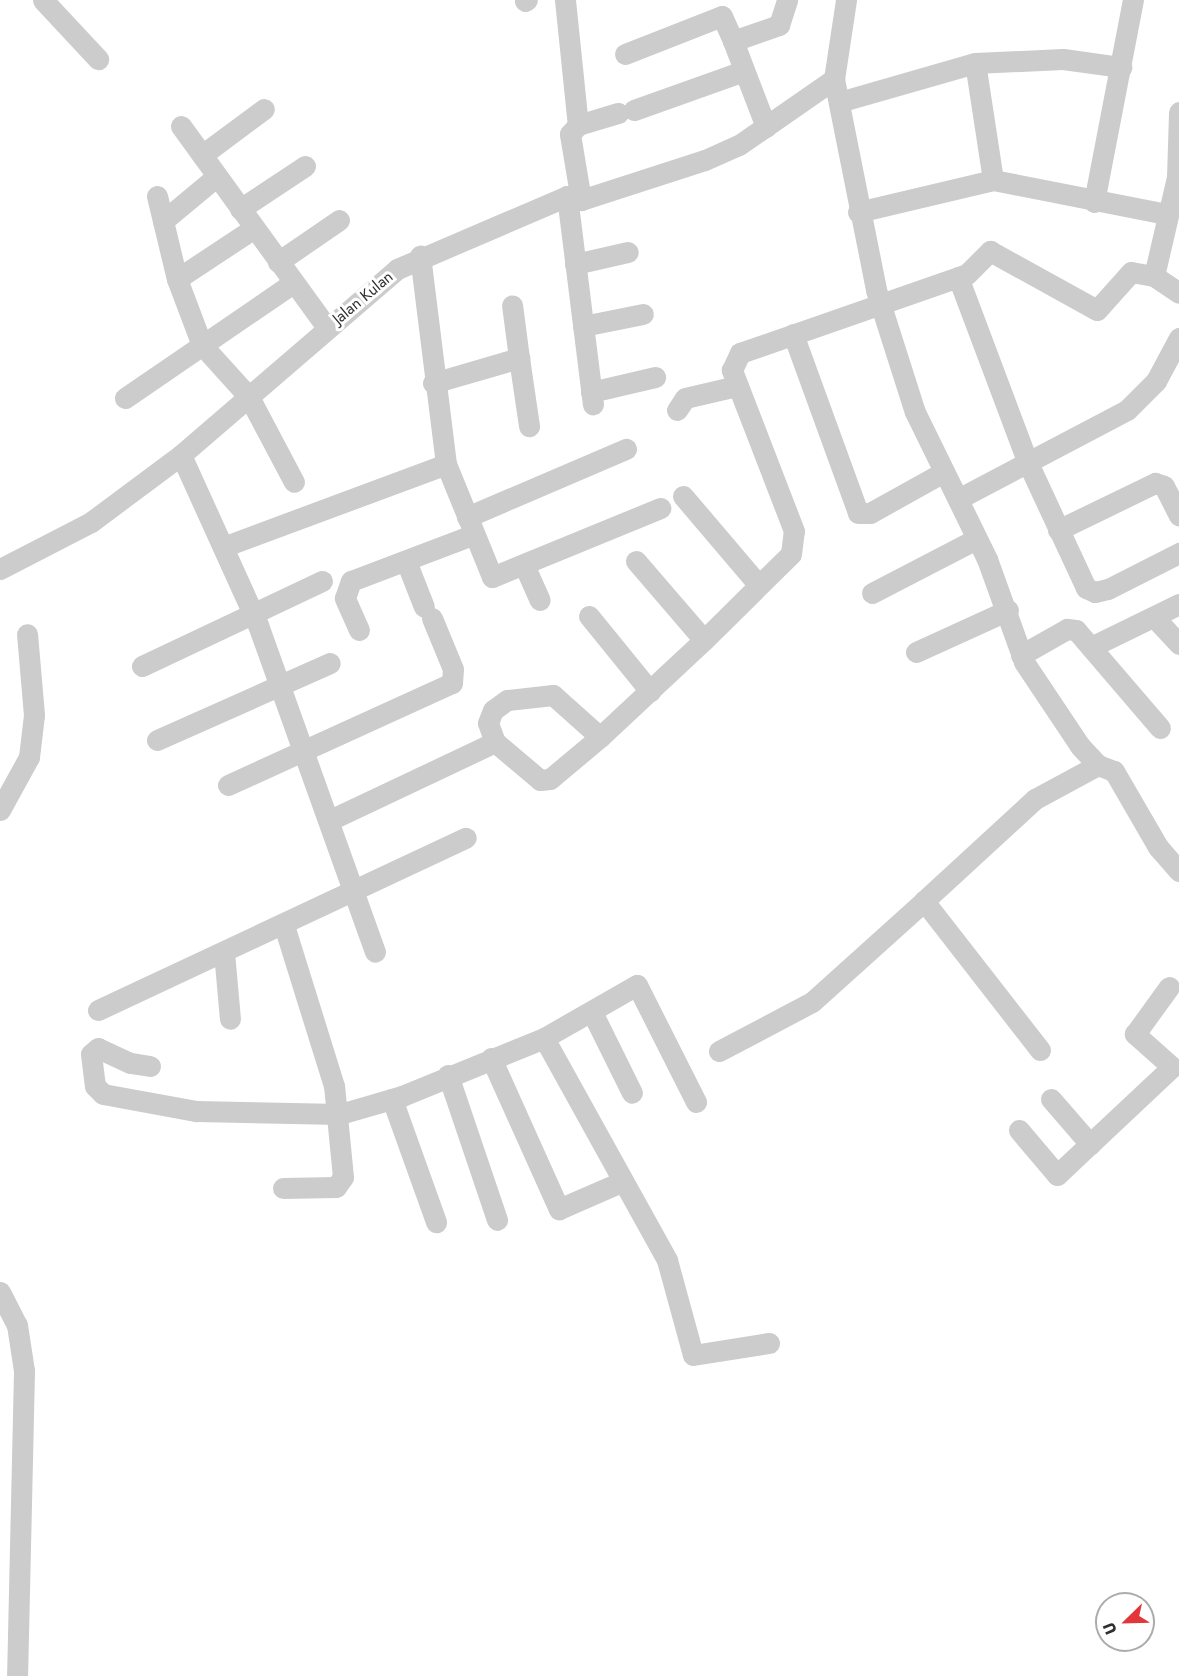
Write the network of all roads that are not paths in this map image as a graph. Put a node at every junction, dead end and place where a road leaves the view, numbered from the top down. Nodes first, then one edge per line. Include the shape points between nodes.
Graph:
1 (43, 0) edge
2 (565, 0) edge
3 (787, 0) edge
4 (846, 0) edge
5 (1133, 0) edge
6 (733, 41) junction
7 (625, 54) dead end
8 (98, 59) dead end
9 (975, 63) junction
10 (1121, 67) junction
11 (741, 72) junction
12 (834, 79) junction
13 (839, 102) junction
14 (264, 109) dead end
15 (1179, 112) edge
16 (578, 125) junction
17 (182, 126) dead end
18 (766, 127) junction
19 (202, 155) junction
20 (304, 166) dead end
21 (217, 176) junction
22 (993, 180) junction
23 (157, 196) dead end
24 (574, 198) junction
25 (1094, 202) junction
26 (240, 209) junction
27 (858, 212) junction
28 (1166, 214) junction
29 (339, 220) dead end
30 (163, 221) junction
31 (254, 228) junction
32 (628, 252) dead end
33 (420, 256) junction
34 (278, 262) junction
35 (575, 264) junction
36 (1154, 276) junction
37 (958, 277) junction
38 (177, 279) junction
39 (293, 283) junction
40 (1179, 293) edge
41 (512, 305) dead end
42 (881, 307) junction
43 (643, 314) dead end
44 (583, 326) junction
45 (327, 328) junction
46 (793, 334) junction
47 (1179, 338) edge
48 (202, 345) junction
49 (519, 358) junction
50 (655, 377) dead end
51 (433, 382) junction
52 (737, 386) junction
53 (249, 398) junction
54 (125, 399) dead end
55 (677, 410) dead end
56 (529, 426) dead end
57 (626, 449) dead end
58 (181, 455) junction
59 (1028, 463) junction
60 (446, 464) junction
61 (942, 473) junction
62 (294, 483) dead end
63 (683, 496) dead end
64 (958, 499) junction
65 (660, 508) dead end
66 (1179, 515) edge
67 (470, 526) junction
68 (1058, 530) junction
69 (976, 539) junction
70 (224, 547) junction
71 (1179, 553) edge
72 (406, 561) junction
73 (636, 561) dead end
74 (525, 567) junction
75 (0, 569) edge
76 (322, 581) dead end
77 (758, 584) junction
78 (872, 593) dead end
79 (540, 600) dead end
80 (1179, 604) edge
81 (1008, 610) junction
82 (252, 611) junction
83 (589, 616) dead end
84 (1154, 617) junction
85 (359, 630) dead end
86 (27, 634) dead end
87 (704, 640) junction
88 (1179, 644) edge
89 (1091, 647) junction
90 (916, 652) dead end
91 (1021, 655) junction
92 (330, 663) dead end
93 (142, 666) dead end
94 (279, 686) junction
95 (650, 691) junction
96 (1160, 728) dead end
97 (600, 737) junction
98 (157, 740) dead end
99 (495, 742) junction
100 (306, 752) junction
101 (1098, 765) junction
102 (228, 785) dead end
103 (0, 810) edge
104 (330, 820) junction
105 (466, 838) dead end
106 (1179, 871) edge
107 (350, 894) junction
108 (924, 901) junction
109 (284, 925) junction
110 (224, 952) junction
111 (375, 952) dead end
112 (1175, 984) edge
113 (98, 1010) dead end
114 (592, 1012) junction
115 (230, 1019) dead end
116 (544, 1038) junction
117 (1040, 1050) dead end
118 (719, 1051) dead end
119 (491, 1058) junction
120 (150, 1066) dead end
121 (448, 1075) junction
122 (632, 1094) dead end
123 (392, 1099) junction
124 (1051, 1100) dead end
125 (696, 1102) dead end
126 (340, 1114) junction
127 (1019, 1130) dead end
128 (1090, 1144) junction
129 (621, 1182) junction
130 (283, 1188) dead end
131 (497, 1220) dead end
132 (436, 1222) dead end
133 (0, 1292) edge
134 (769, 1343) dead end
135 (17, 1676) edge

1 - 8 street
2 - 16 street
3 - 6 street via 779,25
4 - 12 street
5 - 10 street
6 - 7 street via 722,16
6 - 11 street
9 - 10 street via 1063,58
9 - 13 street
9 - 22 street
10 - 25 street
11 - 16 street
11 - 18 street
12 - 13 street
12 - 18 street, Jalan Kulan
13 - 27 street
14 - 19 street
15 - 28 street via 1176,177
16 - 24 street via 570,134
17 - 19 street
18 - 24 street, Jalan Kulan via 705,160
19 - 21 street
20 - 26 street
21 - 26 street
21 - 30 street
22 - 25 street
22 - 27 street
23 - 30 street
24 - 33 street, Jalan Kulan
24 - 35 street
25 - 28 street
26 - 31 street
27 - 42 street
28 - 36 street
29 - 34 street
30 - 38 street
31 - 34 street
31 - 38 street
32 - 35 street
33 - 45 street, Jalan Kulan via 377,283
33 - 51 street
34 - 39 street
35 - 44 street
36 - 37 street via 1125,274 1098,310 997,251 988,252 975,269
36 - 40 street
37 - 42 street
37 - 59 street
38 - 48 street
39 - 45 street
39 - 48 street
41 - 49 street
42 - 46 street
42 - 61 street
43 - 44 street
44 - 50 street via 592,398
45 - 53 street, Jalan Kulan
46 - 52 street via 737,356 732,364
46 - 61 street via 858,513 870,513
47 - 59 street via 1141,399
48 - 53 street
48 - 54 street
49 - 51 street
49 - 56 street
51 - 60 street
52 - 55 street via 685,398
52 - 77 street via 794,531 791,554
53 - 58 street, Jalan Kulan
53 - 62 street
57 - 67 street
58 - 70 street
58 - 75 street, Jalan Kulan via 91,522
59 - 64 street
59 - 68 street
60 - 67 street
60 - 70 street
61 - 64 street
63 - 77 street
64 - 69 street
65 - 74 street
66 - 68 street via 1161,484 1149,485
67 - 72 street
67 - 74 street via 492,577
68 - 71 street via 1083,584 1095,592
69 - 78 street
69 - 81 street
70 - 82 street
72 - 85 street via 345,588
72 - 100 street via 453,669 452,683
73 - 87 street
74 - 79 street
76 - 82 street
77 - 87 street
80 - 84 street
81 - 90 street
81 - 91 street
82 - 93 street
82 - 94 street
83 - 95 street
84 - 88 street
84 - 89 street
86 - 103 street via 34,715 29,757
87 - 95 street
89 - 91 street via 1072,628
89 - 96 street
91 - 101 street via 1056,714
92 - 94 street
94 - 98 street
94 - 100 street
95 - 97 street
97 - 99 street via 545,780
97 - 99 street via 562,699 541,694 507,700 492,710 488,723
99 - 104 street
100 - 102 street
100 - 104 street
101 - 106 street via 1114,771 1158,847
101 - 108 street via 1035,799
104 - 107 street
105 - 107 street
107 - 109 street
107 - 111 street
108 - 117 street
108 - 118 street via 812,1002
109 - 110 street
109 - 126 street via 325,1048
110 - 113 street
110 - 115 street
112 - 128 street via 1135,1034 1172,1068
114 - 116 street
114 - 122 street
114 - 125 street via 627,989 640,987
116 - 119 street
116 - 129 street
119 - 121 street
119 - 129 street via 559,1209
120 - 126 street via 98,1048 91,1054 95,1086 103,1094 196,1112
121 - 123 street
121 - 131 street
123 - 126 street
123 - 132 street
124 - 128 street
126 - 130 street via 343,1183
127 - 128 street via 1057,1175
129 - 134 street via 667,1260 693,1355
133 - 135 street via 17,1325 24,1371

